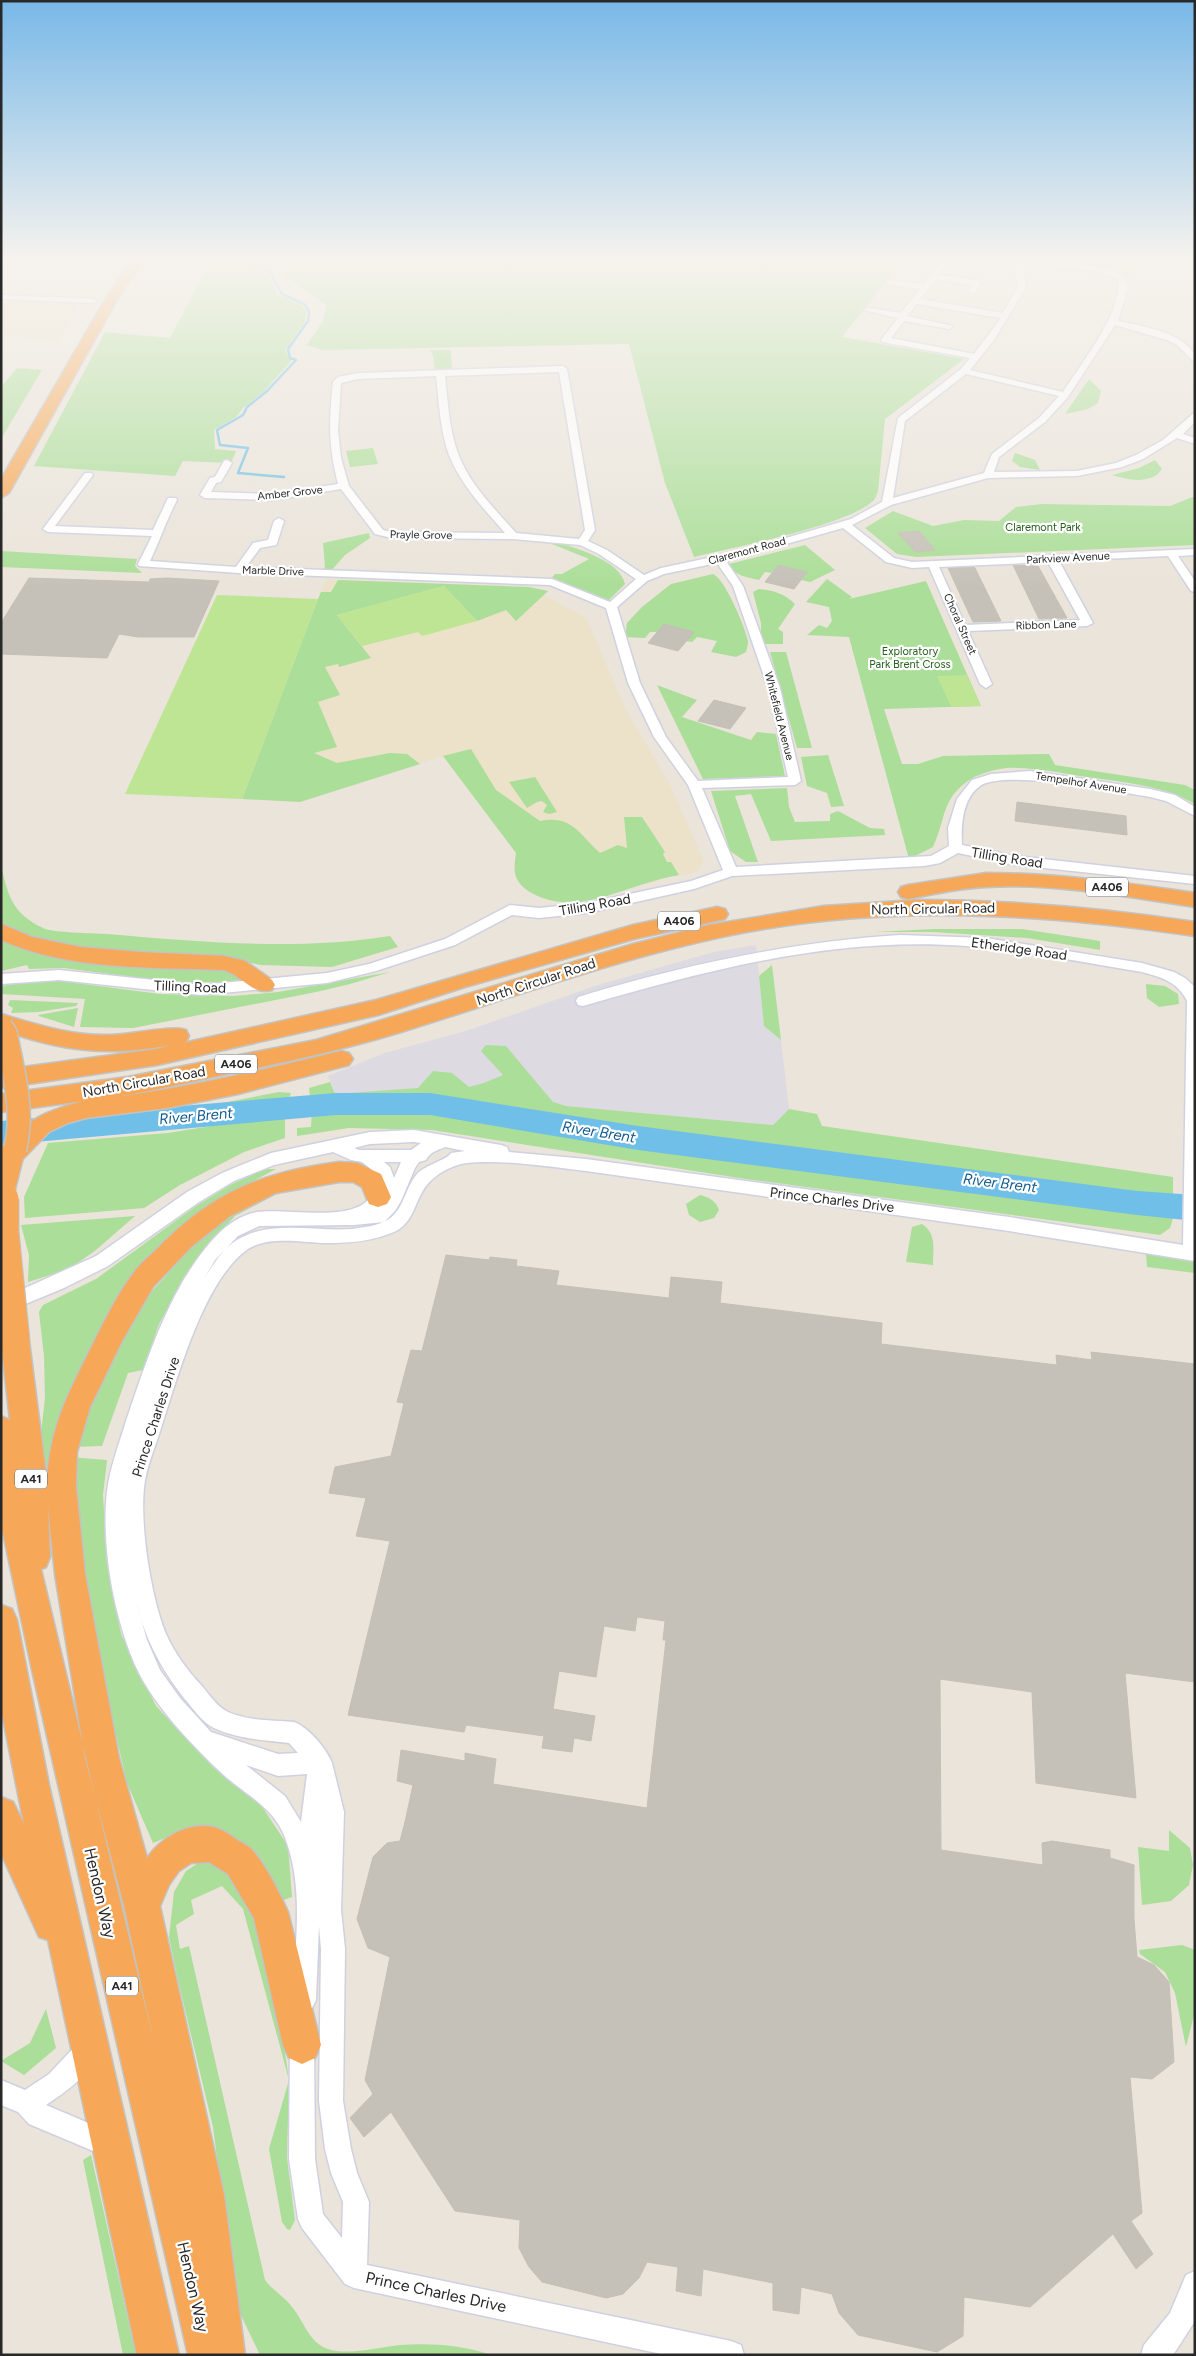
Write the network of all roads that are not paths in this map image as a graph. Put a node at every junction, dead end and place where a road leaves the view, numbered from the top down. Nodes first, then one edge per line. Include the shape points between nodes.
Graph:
1 (72, 369) edge
2 (1082, 369) edge
3 (964, 371) joint
4 (440, 373) junction
5 (1065, 395) junction
6 (1195, 415) edge
7 (1177, 435) junction
8 (1195, 440) edge
9 (227, 463) dead end
10 (88, 475) dead end
11 (988, 475) junction
12 (344, 486) junction
13 (1, 493) edge
14 (172, 500) dead end
15 (887, 503) junction
16 (279, 521) dead end
17 (844, 524) junction
18 (159, 533) junction
19 (598, 535) junction
20 (513, 536) junction
21 (582, 542) junction
22 (1195, 552) edge
23 (1171, 553) junction
24 (720, 559) junction
25 (1052, 559) junction
26 (641, 565) dead end
27 (937, 565) junction
28 (239, 570) junction
29 (643, 579) junction
30 (1195, 589) edge
31 (611, 606) junction
32 (962, 628) junction
33 (986, 684) dead end
34 (694, 785) junction
35 (1195, 812) edge
36 (956, 848) junction
37 (731, 872) junction
38 (1195, 880) edge
39 (910, 900) junction
40 (1195, 900) edge
41 (1077, 906) junction
42 (1195, 914) edge
43 (1195, 929) edge
44 (1, 931) edge
45 (1195, 946) edge
46 (1, 979) edge
47 (1176, 979) junction
48 (457, 982) junction
49 (1195, 982) edge
50 (264, 984) junction
51 (583, 1000) dead end
52 (466, 1004) junction
53 (1, 1024) edge
54 (1194, 1061) edge
55 (1, 1079) edge
56 (1, 1103) edge
57 (446, 1141) junction
58 (335, 1146) junction
59 (364, 1150) junction
60 (417, 1155) junction
61 (9, 1157) edge
62 (467, 1158) junction
63 (527, 1158) junction
64 (273, 1184) junction
65 (416, 1188) junction
66 (378, 1197) junction
67 (354, 1218) junction
68 (1193, 1254) edge
69 (1, 1307) edge
70 (1, 1429) edge
71 (38, 1617) junction
72 (1, 1620) edge
73 (1, 1682) edge
74 (205, 1740) junction
75 (320, 1763) junction
76 (32, 1785) junction
77 (1, 1814) edge
78 (308, 1892) junction
79 (142, 1906) junction
80 (72, 1968) junction
81 (302, 2045) junction
82 (90, 2050) junction
83 (1, 2092) edge
84 (27, 2103) junction
85 (110, 2145) junction
86 (354, 2275) junction
87 (1195, 2284) edge
88 (158, 2355) edge
89 (209, 2355) edge
90 (224, 2355) edge
91 (731, 2355) edge
92 (1154, 2355) edge

1 - 13 highway
2 - 5 street
3 - 5 street
3 - 15 street via 901,420
4 - 12 street, Prayle Grove via 348,376 337,382 333,431
4 - 19 street, Prayle Grove via 563,369
4 - 20 street via 450,442 460,467 473,489
5 - 11 street via 1042,420 995,456
6 - 7 street, Claremont Road
7 - 8 street
7 - 11 street, Claremont Road via 1144,457 1100,471
9 - 12 street, Amber Grove via 205,495 265,498
10 - 18 street via 48,529
11 - 15 street, Claremont Road
12 - 20 street, Prayle Grove via 376,530 383,534
14 - 18 street via 158,528
15 - 17 street, Claremont Road via 865,517
16 - 28 street via 272,542 257,545
17 - 24 street, Claremont Road
17 - 27 street via 890,560 912,565
18 - 28 street, Marble Drive via 143,564
19 - 21 street
19 - 26 street
20 - 21 street, Prayle Grove
21 - 29 street, Prayle Grove
22 - 23 street, Parkview Avenue
23 - 25 street, Parkview Avenue
23 - 30 street
24 - 29 street, Claremont Road via 661,571
24 - 34 street, Whitefield Avenue via 738,586 774,688 795,781
25 - 27 street, Parkview Avenue
25 - 32 street, Ribbon Lane via 1087,623
27 - 32 street, Choral Street
28 - 31 street, Marble Drive via 552,582
29 - 31 street, Claremont Road
31 - 34 street via 634,683 660,737
32 - 33 street, Choral Street
34 - 37 street
35 - 36 street, Tempelhof Avenue via 1170,798 1150,793 1030,775 991,778 976,783 963,799 955,828
36 - 37 street, Tilling Road via 935,860 924,862
36 - 38 street, Tilling Road via 987,858
37 - 50 street, Tilling Road via 694,885 587,908 539,913 510,910 450,942 371,968 327,978
39 - 40 highway, A406 via 945,885 986,880 1113,888
39 - 41 highway, North Circular Road / A406 via 994,908
39 - 45 highway, A406 via 950,917 1107,932
39 - 48 highway, North Circular Road / A406 via 818,899 704,916 633,932
39 - 52 highway, North Circular Road / A406 via 704,934 641,949
41 - 42 highway, A406
41 - 43 highway, A406
44 - 50 highway via 34,946 59,951 224,963 237,966
46 - 50 street, Tilling Road via 59,975 201,990
47 - 49 street
47 - 51 street, Etheridge Road via 1148,969 1001,945 947,940 855,942 717,963
47 - 54 street, Etheridge Road via 1188,987 1194,1001
48 - 53 highway, A406 via 335,1000 183,1035 131,1042 79,1042 50,1038
48 - 55 highway, North Circular Road / A406 via 378,1007 157,1057
52 - 56 highway, North Circular Road / A406 via 316,1048 128,1086
52 - 61 highway, A406 via 394,1040 345,1057 238,1085 167,1099 86,1109 61,1116 40,1126
53 - 61 highway, bridge via 6,1034 17,1099 20,1138
54 - 68 street, Etheridge Road
57 - 59 street via 414,1136
57 - 60 street via 429,1146
57 - 63 street
58 - 59 street, Prince Charles Drive
58 - 59 street
58 - 69 street via 271,1159 228,1177 102,1261
59 - 60 street, Prince Charles Drive
59 - 64 highway via 295,1170
59 - 66 street via 387,1175 387,1182
60 - 62 street, Prince Charles Drive
60 - 65 street via 423,1167
60 - 67 street, Prince Charles Drive via 385,1212 378,1217
61 - 71 highway, A41, bridge via 4,1188 4,1232 33,1491
62 - 63 street, Prince Charles Drive
62 - 65 street, Prince Charles Drive via 433,1170
63 - 68 street, Prince Charles Drive via 1009,1224
64 - 66 highway via 321,1174 357,1173 372,1181
64 - 79 highway via 221,1209 182,1240 144,1279 112,1333 76,1406 63,1452 61,1486 70,1574 102,1758
65 - 75 street, Prince Charles Drive via 403,1218 383,1230 359,1235 261,1236 249,1240 232,1254 216,1275 183,1338 134,1486 138,1545 148,1607 154,1630 177,1672 217,1717 236,1724 294,1733
66 - 67 street via 374,1205
67 - 74 street, Prince Charles Drive via 257,1219 240,1225 223,1240 200,1271 164,1336 121,1466 116,1488 116,1526 123,1584 135,1639 160,1686
70 - 71 highway, Hendon Way / A41 via 12,1504
71 - 89 highway, Hendon Way / A41
72 - 76 highway
73 - 76 highway
74 - 75 street via 278,1765
74 - 78 street, Prince Charles Drive via 282,1810 299,1847
75 - 78 street, Prince Charles Drive via 313,1811
75 - 86 street via 333,1812 329,1910 333,1949 332,2101 338,2149 356,2202
76 - 80 highway
77 - 80 highway
78 - 81 street, Prince Charles Drive
79 - 81 highway via 167,1859 185,1846 213,1844 240,1862 270,1912
79 - 90 highway via 204,2195
80 - 82 highway
81 - 86 street, Prince Charles Drive via 302,2159 310,2219
82 - 84 street via 58,2083
82 - 85 highway
83 - 84 street
84 - 85 street via 38,2115
85 - 88 highway
86 - 91 street, Prince Charles Drive
87 - 92 street via 1186,2311

